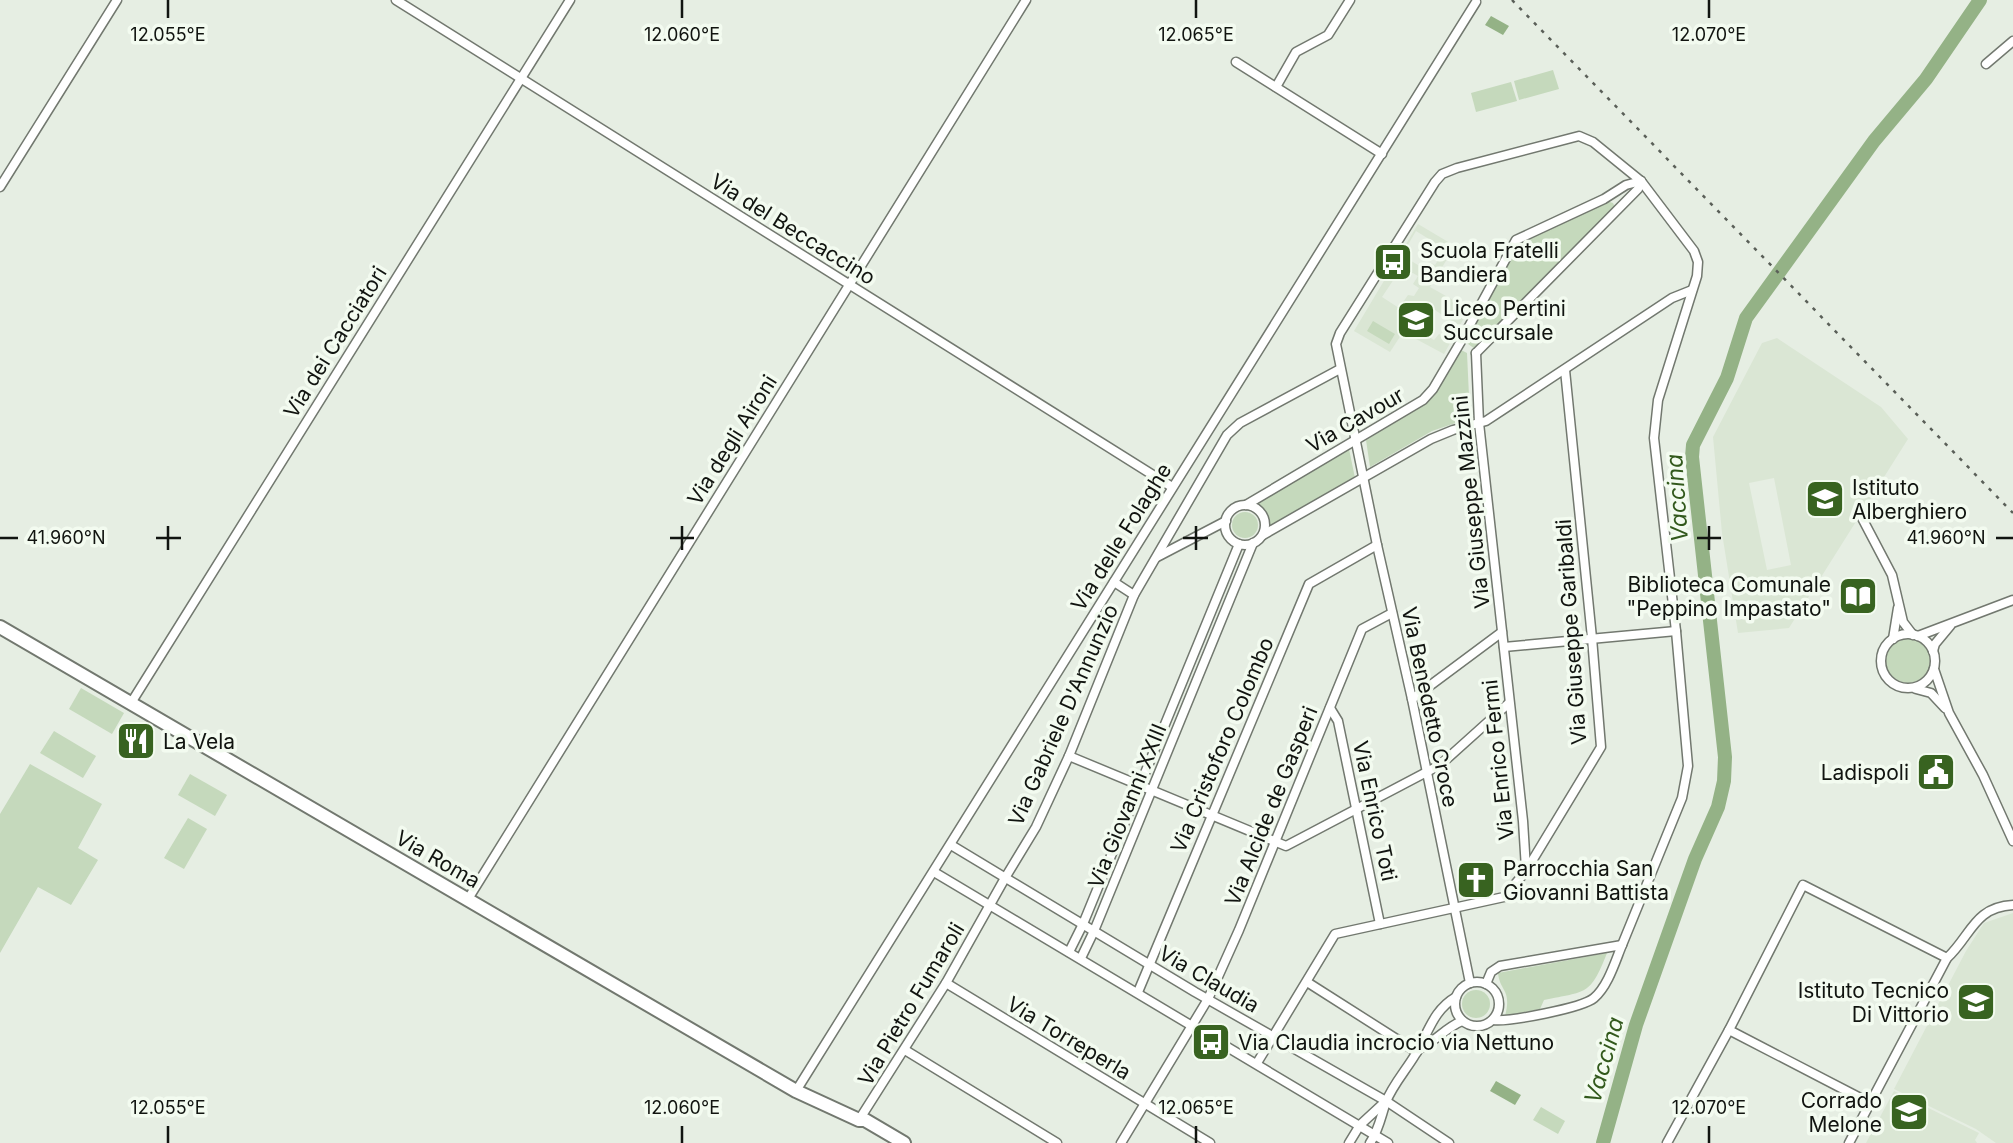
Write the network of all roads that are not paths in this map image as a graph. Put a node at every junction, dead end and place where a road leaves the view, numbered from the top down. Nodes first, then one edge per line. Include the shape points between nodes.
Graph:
1 (117, 0) edge
2 (396, 0) edge
3 (570, 0) edge
4 (1026, 0) edge
5 (1350, 0) edge
6 (1476, 2) edge
7 (2013, 41) edge
8 (1236, 62) dead end
9 (1986, 64) dead end
10 (521, 77) junction
11 (1276, 87) junction
12 (1382, 154) junction
13 (1641, 181) junction
14 (0, 187) edge
15 (849, 286) junction
16 (1692, 290) junction
17 (1460, 342) junction
18 (1476, 353) junction
19 (1340, 369) junction
20 (1565, 370) junction
21 (1479, 423) junction
22 (1357, 439) junction
23 (1363, 477) junction
24 (1172, 487) junction
25 (1246, 505) junction
26 (1862, 518) dead end
27 (1226, 521) junction
28 (1263, 535) junction
29 (1253, 543) junction
30 (1239, 544) junction
31 (1377, 545) junction
32 (1157, 556) junction
33 (1114, 582) junction
34 (1135, 595) junction
35 (2013, 600) edge
36 (1898, 606) junction
37 (1392, 613) junction
38 (1952, 624) junction
39 (0, 627) edge
40 (1676, 631) junction
41 (1502, 632) junction
42 (1915, 635) junction
43 (1592, 638) junction
44 (1893, 639) junction
45 (1504, 647) junction
46 (1933, 651) junction
47 (1191, 660) junction
48 (1203, 665) junction
49 (1934, 669) junction
50 (1913, 688) junction
51 (1412, 699) junction
52 (131, 703) junction
53 (1510, 703) junction
54 (1330, 708) junction
55 (1949, 713) junction
56 (1069, 756) junction
57 (1425, 772) junction
58 (1139, 786) junction
59 (1152, 790) junction
60 (1357, 807) junction
61 (1211, 815) junction
62 (2013, 841) edge
63 (1276, 842) junction
64 (951, 845) junction
65 (1526, 871) junction
66 (934, 872) junction
67 (1005, 878) junction
68 (468, 899) junction
69 (991, 905) junction
70 (2013, 905) edge
71 (1454, 908) junction
72 (1083, 924) junction
73 (1380, 924) junction
74 (1094, 931) junction
75 (1622, 945) junction
76 (1069, 952) junction
77 (1081, 958) junction
78 (1947, 958) junction
79 (1150, 965) junction
80 (1307, 982) junction
81 (946, 983) junction
82 (1469, 983) junction
83 (1486, 984) junction
84 (1138, 992) junction
85 (1455, 997) junction
86 (1208, 999) junction
87 (1493, 1020) junction
88 (1462, 1021) junction
89 (1193, 1026) junction
90 (1729, 1030) junction
91 (1274, 1037) junction
92 (1418, 1050) junction
93 (905, 1051) junction
94 (1257, 1063) junction
95 (796, 1091) junction
96 (1386, 1101) junction
97 (1870, 1103) junction
98 (1144, 1104) junction
99 (859, 1120) junction
100 (1360, 1125) junction
101 (1376, 1135) junction
102 (888, 1143) edge
103 (904, 1143) edge
104 (1057, 1143) edge
105 (1121, 1143) edge
106 (1210, 1143) edge
107 (1349, 1143) edge
108 (1370, 1143) edge
109 (1388, 1143) edge
110 (1449, 1143) edge
111 (1667, 1143) edge
112 (1849, 1143) edge

1 - 14 street
2 - 10 street, Via del Beccaccino
3 - 10 street, Via dei Cacciatori
4 - 15 street, Via degli Aironi
5 - 11 street via 1328,34 1296,52
6 - 12 street, Via delle Folaghe
7 - 9 street
8 - 11 street
10 - 15 street, Via del Beccaccino
10 - 52 street, Via dei Cacciatori
11 - 12 street
12 - 24 street, Via delle Folaghe
13 - 16 street via 1696,255
13 - 17 street, Via Cavour via 1516,240
13 - 18 street
13 - 19 street, Via Benedetto Croce via 1579,136 1442,174 1340,333 1336,348
15 - 24 street, Via del Beccaccino
15 - 68 street, Via degli Aironi
16 - 20 street via 1672,298
16 - 40 street via 1658,400 1654,430
17 - 18 street
17 - 22 street, Via Cavour via 1423,400
18 - 21 street, Via Giuseppe Mazzini
19 - 22 street, Via Benedetto Croce
19 - 32 street, Via Gabriele D'Annunzio via 1231,430
20 - 21 street
20 - 43 street, Via Giuseppe Garibaldi
21 - 23 street via 1438,436
21 - 41 street, Via Giuseppe Mazzini
22 - 23 street, Via Benedetto Croce
22 - 25 street, Via Cavour
23 - 28 street
23 - 31 street, Via Benedetto Croce
24 - 33 street, Via delle Folaghe
25 - 27 street via 1235,507
25 - 28 street via 1263,515
26 - 36 street via 1892,575
27 - 30 street via 1227,533
27 - 32 street
28 - 29 street
29 - 30 street
29 - 48 street, Via Giovanni XXIII
30 - 47 street, Via Giovanni XXIII
31 - 37 street, Via Benedetto Croce
31 - 61 street, Via Cristoforo Colombo via 1309,584
32 - 34 street, Via Gabriele D'Annunzio
33 - 34 street
33 - 64 street, Via delle Folaghe
34 - 56 street, Via Gabriele D'Annunzio
35 - 38 street
36 - 42 street via 1903,622
36 - 44 street
37 - 51 street, Via Benedetto Croce
37 - 54 street, Via Alcide de Gasperi via 1362,629
38 - 42 street
38 - 46 street
39 - 52 street, Via Roma
40 - 43 street
40 - 75 street via 1686,782
41 - 45 street, Via Giuseppe Mazzini
41 - 51 street
42 - 44 street
42 - 46 street
43 - 45 street
43 - 65 street, Via Giuseppe Garibaldi via 1601,747
44 - 50 street via 1883,650 1882,672 1898,687
45 - 53 street, Via Enrico Fermi
46 - 49 street
47 - 48 street
47 - 58 street, Via Giovanni XXIII
48 - 59 street, Via Giovanni XXIII
49 - 50 street via 1930,678
49 - 55 street
50 - 55 street via 1931,693
51 - 57 street, Via Benedetto Croce
52 - 68 street, Via Roma
53 - 57 street via 1440,765
53 - 65 street, Via Enrico Fermi
54 - 60 street, Via Enrico Toti via 1338,721
54 - 63 street, Via Alcide de Gasperi
55 - 62 street
56 - 58 street
56 - 67 street, Via Gabriele D'Annunzio via 1036,827
57 - 60 street
57 - 71 street, Via Benedetto Croce
58 - 59 street
58 - 72 street, Via Giovanni XXIII
59 - 61 street
59 - 74 street, Via Giovanni XXIII
60 - 63 street via 1294,843
60 - 73 street, Via Enrico Toti
61 - 63 street
61 - 79 street, Via Cristoforo Colombo
63 - 86 street, Via Alcide de Gasperi
64 - 66 street, Via delle Folaghe
64 - 67 street, Via Claudia
65 - 71 street, Via Giuseppe Garibaldi via 1504,897
66 - 69 street
66 - 95 street, Via delle Folaghe
67 - 69 street, Via Gabriele D'Annunzio
67 - 72 street, Via Claudia
68 - 95 street, Via Roma
69 - 76 street
69 - 81 street, Via Pietro Fumaroli
70 - 78 street via 1983,914
71 - 73 street, Via Giuseppe Garibaldi
71 - 82 street, Via Benedetto Croce
72 - 74 street, Via Claudia
72 - 76 street, Via Giovanni XXIII
73 - 80 street, Via Giuseppe Garibaldi via 1335,934
74 - 77 street, Via Giovanni XXIII
74 - 79 street, Via Claudia
75 - 83 street via 1500,966
75 - 87 street via 1602,989 1585,1004
76 - 77 street
77 - 84 street
78 - 90 street via 1803,885
78 - 97 street
79 - 84 street, Via Cristoforo Colombo
79 - 86 street, Via Claudia
80 - 91 street, Via Giuseppe Garibaldi
80 - 92 street
81 - 93 street, Via Pietro Fumaroli
81 - 98 street, Via Torreperla
82 - 83 street
82 - 85 street
83 - 87 street via 1499,1000
84 - 89 street
85 - 88 street via 1455,1010
85 - 92 street via 1442,1007
86 - 89 street, Via Alcide de Gasperi
86 - 91 street, Via Claudia
87 - 88 street via 1475,1026
88 - 92 street
89 - 94 street
89 - 98 street, Via Alcide de Gasperi
90 - 97 street
90 - 111 street
91 - 94 street, Via Giuseppe Garibaldi
91 - 96 street, Via Claudia
92 - 96 street
93 - 99 street, Via Pietro Fumaroli
93 - 104 street
94 - 100 street
95 - 99 street, Via Roma
96 - 100 street
96 - 101 street
96 - 110 street, Via Claudia
97 - 112 street
98 - 105 street, Via Alcide de Gasperi
98 - 106 street, Via Torreperla
99 - 102 street, Via Roma via 860,1127
99 - 103 street, Via Roma
100 - 101 street
100 - 107 street
101 - 108 street
101 - 109 street

